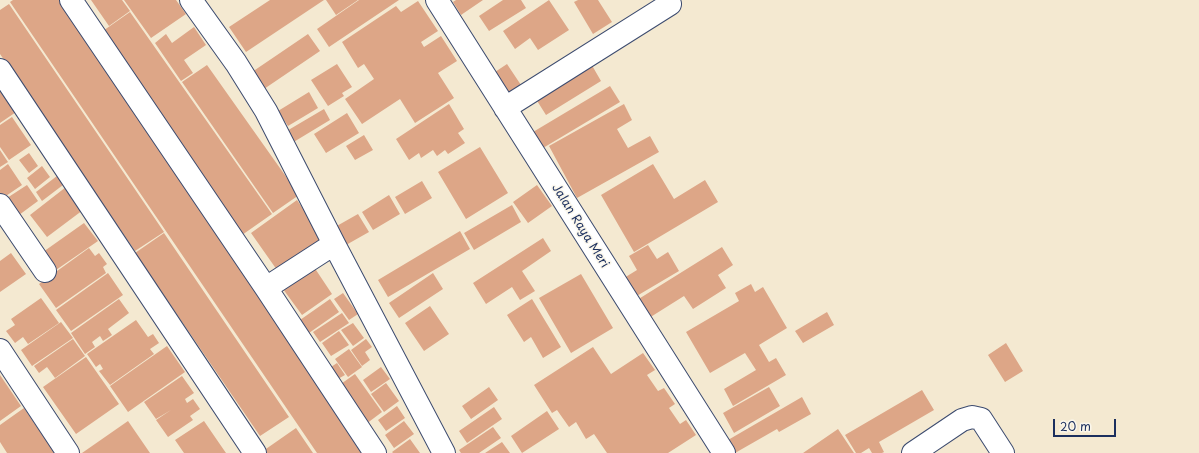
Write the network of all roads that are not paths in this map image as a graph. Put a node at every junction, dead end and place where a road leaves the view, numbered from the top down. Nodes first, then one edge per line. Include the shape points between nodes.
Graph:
1 (71, 0) edge
2 (191, 0) edge
3 (437, 0) edge
4 (670, 4) dead end
5 (0, 70) edge
6 (506, 108) junction
7 (0, 205) edge
8 (334, 244) junction
9 (45, 271) dead end
10 (266, 288) junction
11 (0, 350) edge
12 (68, 453) edge
13 (255, 453) edge
14 (375, 453) edge
15 (444, 453) edge
16 (724, 453) edge
17 (913, 453) edge
18 (1004, 453) edge

1 - 10 street
2 - 8 street via 249,82 266,111
3 - 6 street, Jalan Raya Meri
4 - 6 street
5 - 13 street
6 - 16 street, Jalan Raya Meri
7 - 9 street
8 - 10 street
8 - 15 street
10 - 14 street
11 - 12 street
17 - 18 street via 962,420 972,417 981,420

